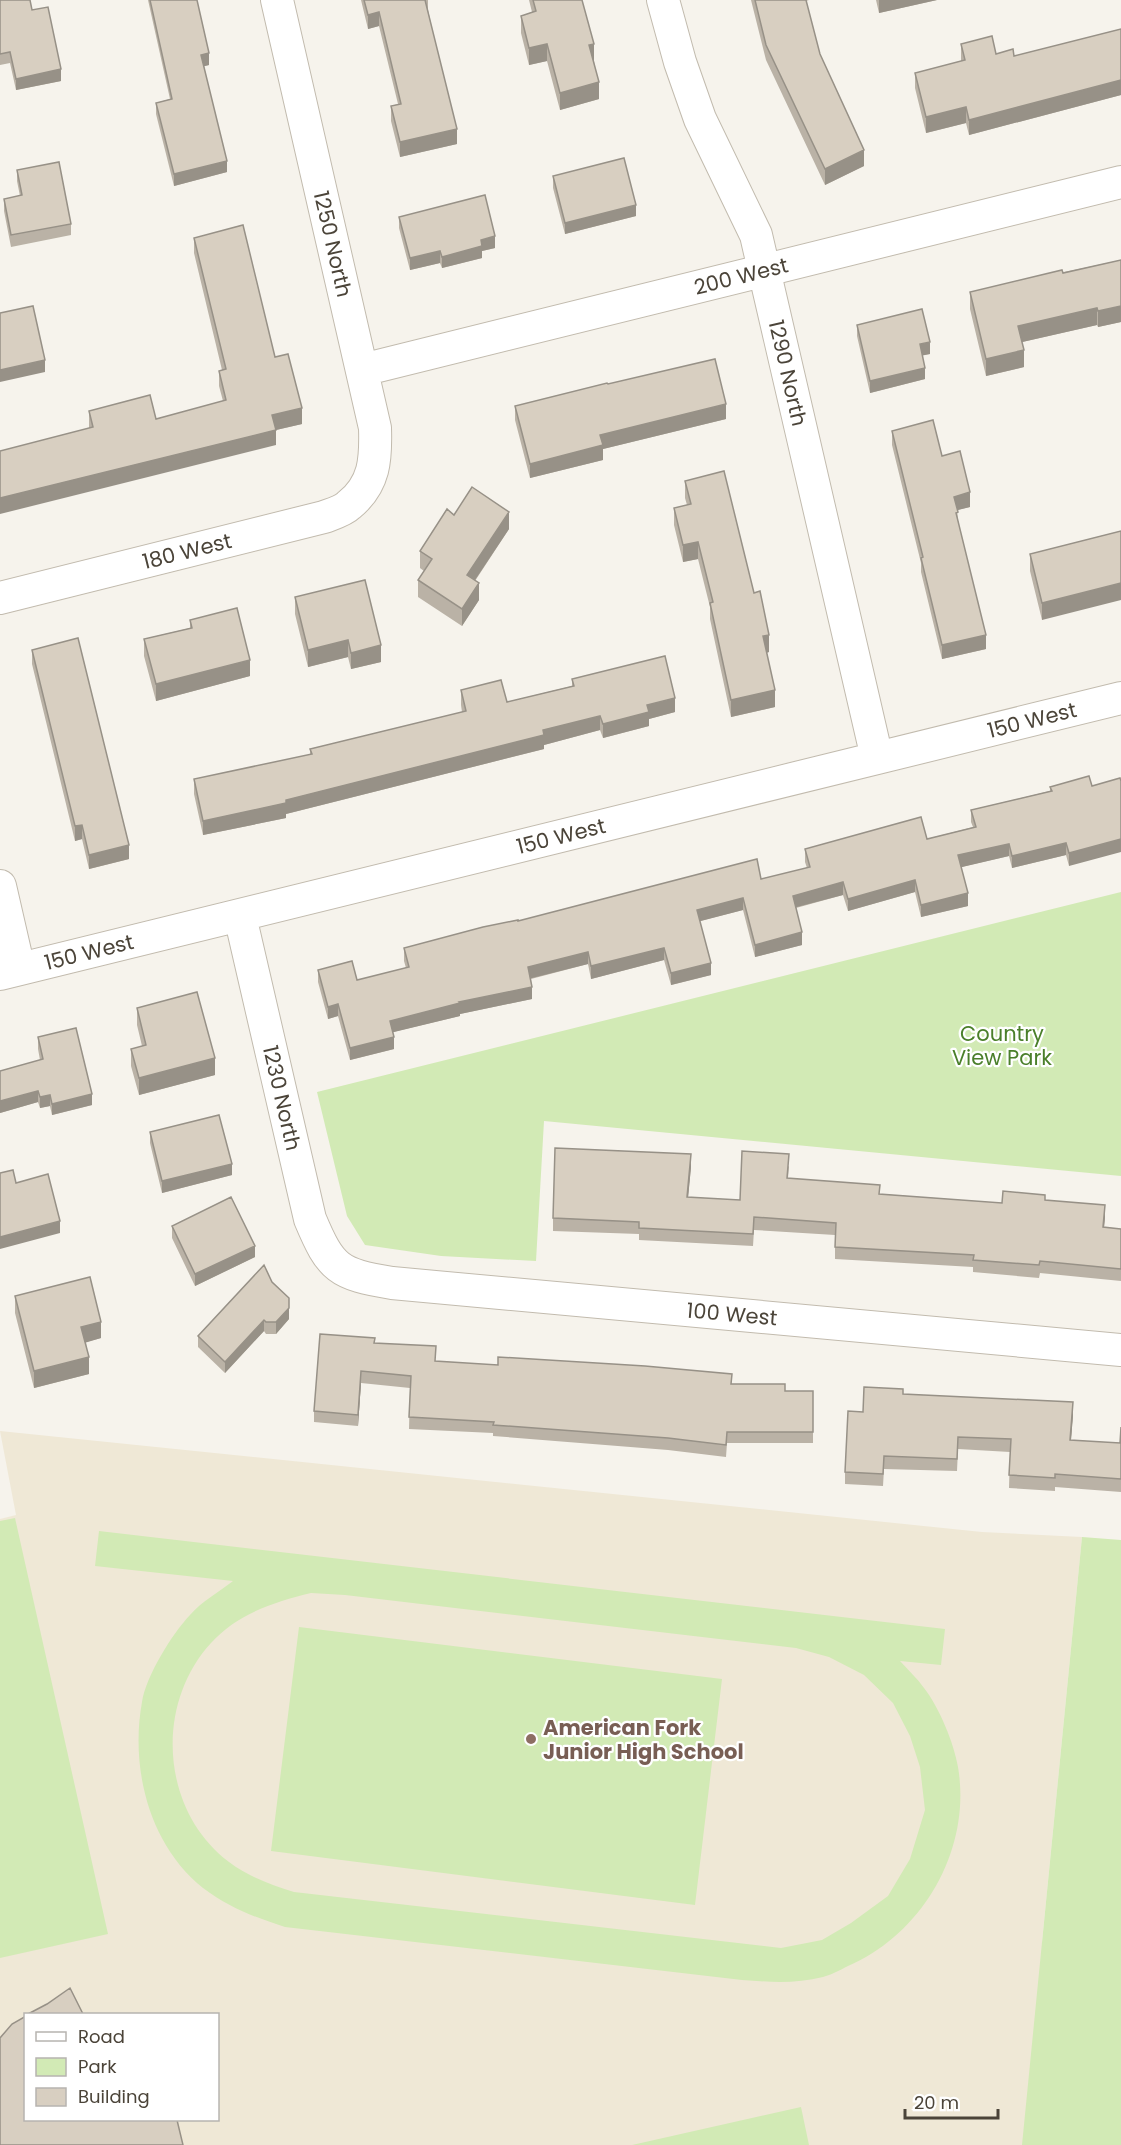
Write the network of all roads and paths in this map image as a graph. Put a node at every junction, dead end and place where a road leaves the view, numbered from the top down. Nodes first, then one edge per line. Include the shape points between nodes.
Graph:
1 (277, 0) edge
2 (663, 0) edge
3 (1121, 182) edge
4 (764, 270) junction
5 (362, 370) junction
6 (366, 488) joint
7 (0, 598) edge
8 (1121, 698) edge
9 (877, 758) junction
10 (0, 886) edge
11 (240, 916) junction
12 (10, 971) edge
13 (344, 1272) joint
14 (1121, 1350) edge

1 - 5 street, 1250 North
2 - 4 street, 1290 North via 700,119 756,235
3 - 4 street, 200 West
4 - 5 street, 200 West
4 - 9 street, 1290 North
5 - 6 street, 1250 North via 375,428 376,460
6 - 7 street, 180 West via 348,507 324,518
8 - 9 street, 150 West
9 - 11 street, 150 West
10 - 12 street
11 - 12 street, 150 West
11 - 13 street, 1230 North via 310,1219 324,1252
13 - 14 street, 100 West via 392,1283

